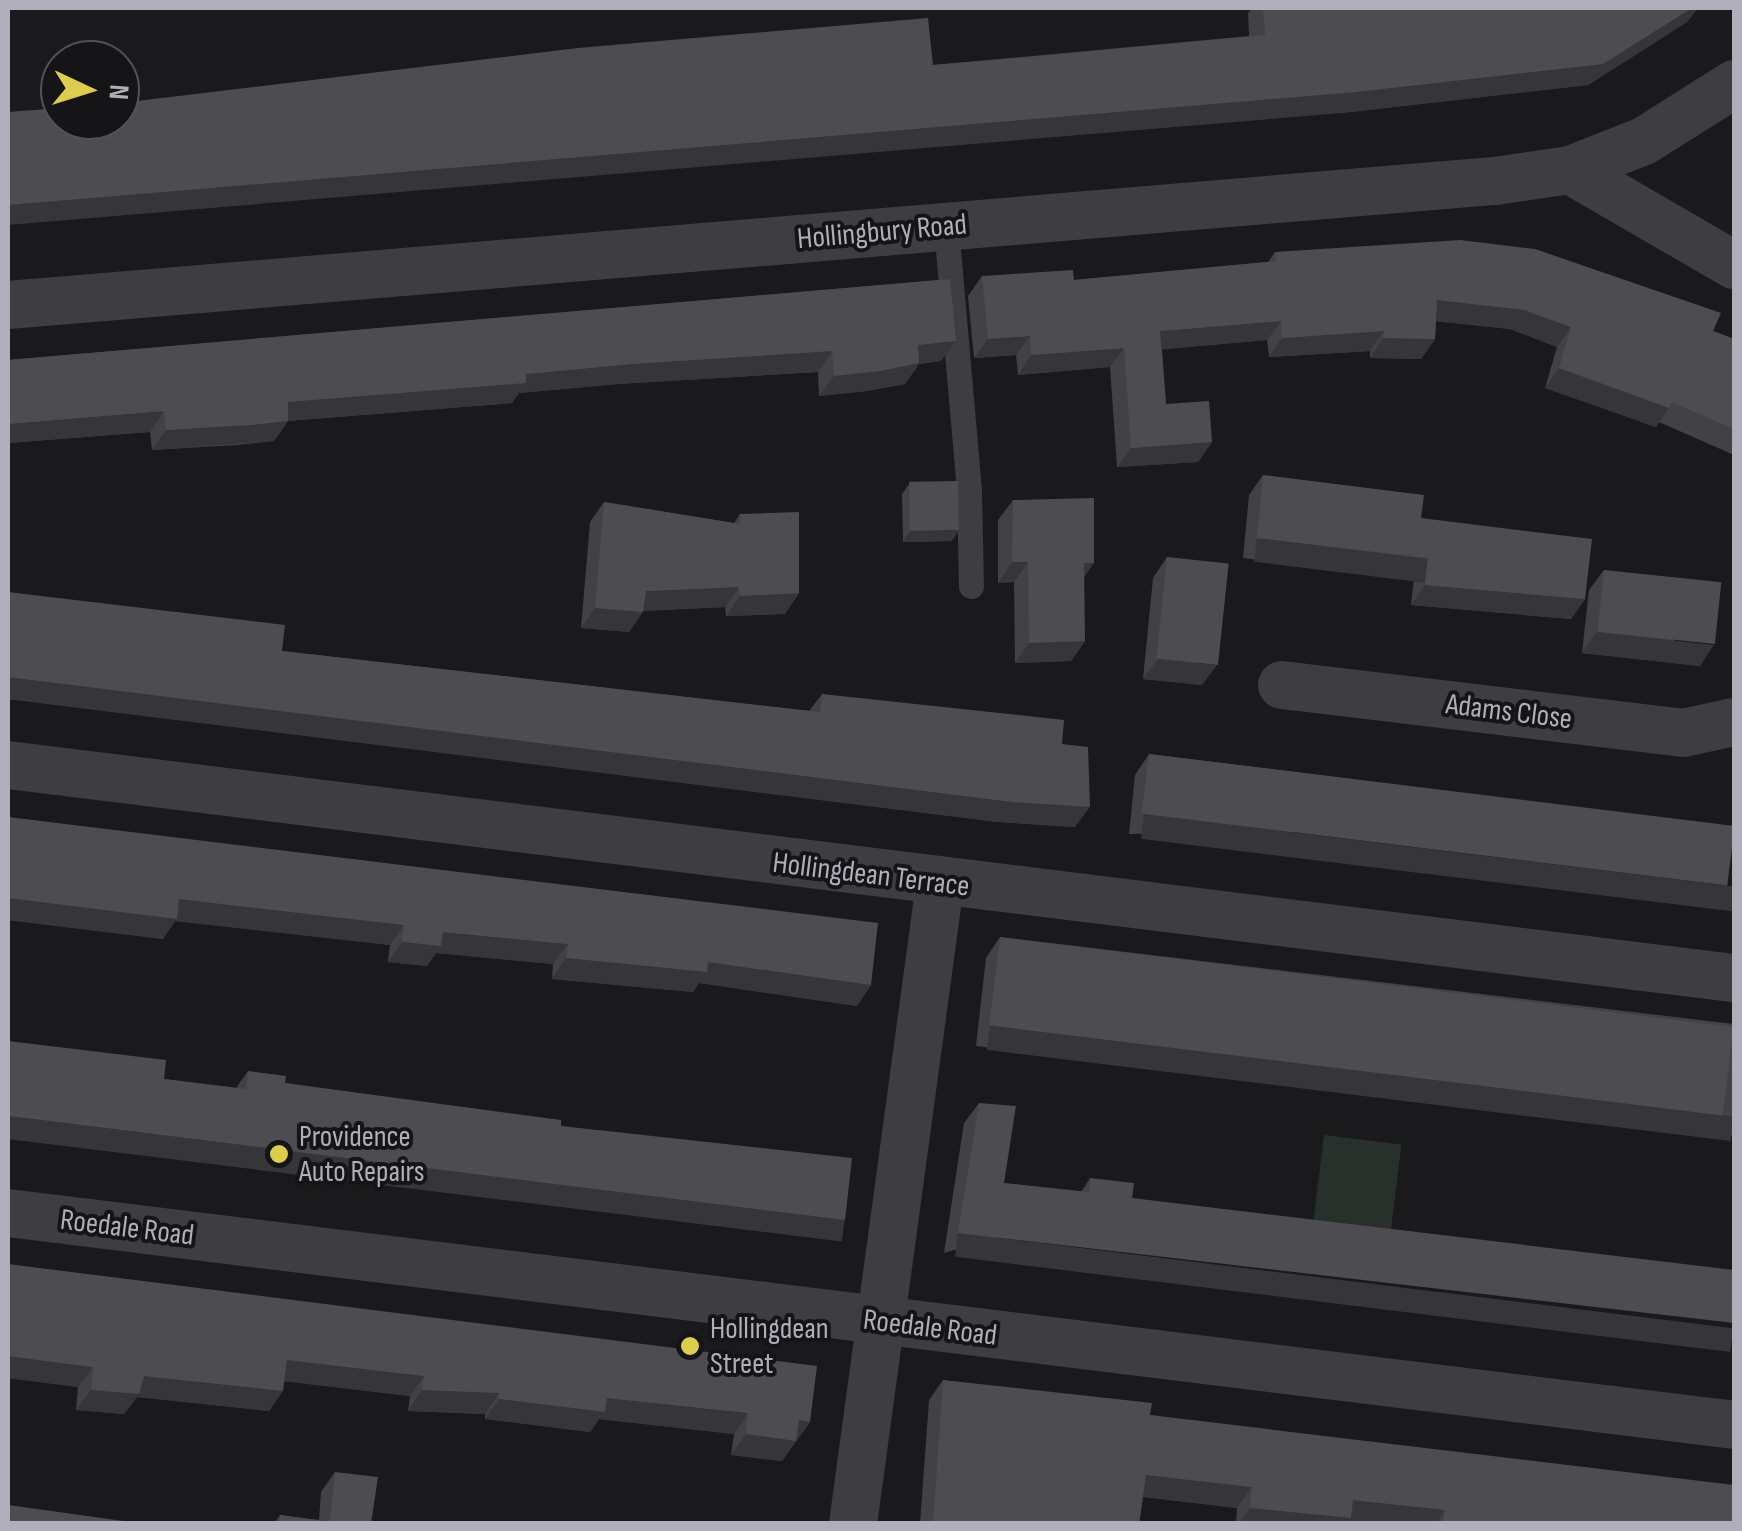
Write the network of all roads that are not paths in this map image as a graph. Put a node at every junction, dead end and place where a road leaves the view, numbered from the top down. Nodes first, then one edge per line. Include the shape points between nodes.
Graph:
1 (1734, 84) edge
2 (1570, 170) junction
3 (946, 227) junction
4 (1734, 265) edge
5 (8, 305) edge
6 (971, 586) dead end
7 (1282, 685) dead end
8 (1734, 722) edge
9 (8, 765) edge
10 (940, 884) junction
11 (1734, 978) edge
12 (8, 1213) edge
13 (879, 1322) junction
14 (1734, 1425) edge
15 (853, 1524) edge

1 - 2 street, Hollingbury Road via 1644,141
2 - 3 street, Hollingbury Road
2 - 4 street
3 - 5 street, Hollingbury Road
3 - 6 lane
7 - 8 street, Adams Close via 1684,733
9 - 10 street, Hollingdean Terrace
10 - 11 street, Hollingdean Terrace
10 - 13 street
12 - 13 street, Roedale Road
13 - 14 street, Roedale Road
13 - 15 street

